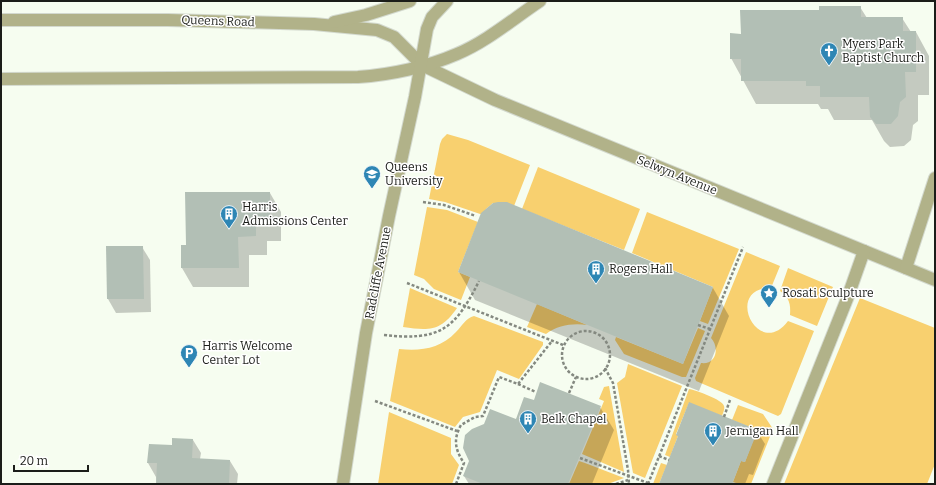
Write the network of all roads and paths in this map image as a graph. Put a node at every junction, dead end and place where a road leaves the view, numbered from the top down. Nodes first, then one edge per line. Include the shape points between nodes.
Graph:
1 (410, 1) edge
2 (447, 1) edge
3 (540, 1) edge
4 (1, 20) edge
5 (314, 24) junction
6 (422, 65) junction
7 (1, 79) edge
8 (935, 178) edge
9 (423, 202) dead end
10 (476, 216) dead end
11 (743, 247) dead end
12 (864, 251) junction
13 (906, 268) junction
14 (935, 280) edge
15 (480, 281) dead end
16 (407, 283) dead end
17 (466, 306) junction
18 (698, 325) dead end
19 (710, 329) junction
20 (366, 333) junction
21 (552, 341) junction
22 (563, 345) junction
23 (605, 368) junction
24 (576, 377) junction
25 (518, 384) junction
26 (536, 392) dead end
27 (569, 393) dead end
28 (357, 394) junction
29 (730, 400) dead end
30 (724, 417) dead end
31 (457, 431) junction
32 (659, 456) junction
33 (580, 458) dead end
34 (669, 460) dead end
35 (628, 478) junction
36 (343, 484) edge
37 (456, 484) edge
38 (616, 484) edge
39 (629, 484) edge
40 (648, 484) edge
41 (773, 484) edge

1 - 5 street via 355,18
2 - 6 street via 434,14 428,26
3 - 6 street via 468,48
4 - 5 street, Queens Road via 168,20
5 - 6 street, Queens Road via 368,28 390,34
6 - 7 street via 382,75 358,77
6 - 12 street, Selwyn Avenue via 495,100
6 - 20 street, Radcliffe Avenue
8 - 13 street
9 - 10 path via 444,205
11 - 19 path
12 - 13 street, Selwyn Avenue
12 - 41 street
13 - 14 street, Selwyn Avenue
15 - 17 path
16 - 17 path
17 - 20 path via 447,326 423,337
17 - 21 path
18 - 19 path
19 - 32 path
20 - 28 street, Radcliffe Avenue
21 - 22 path
21 - 25 path
22 - 23 path via 577,332 585,330 600,335 609,348 610,356
22 - 24 path via 564,366
23 - 24 path via 591,378
23 - 35 path via 613,383
24 - 27 path
25 - 26 path
25 - 31 path via 499,377 483,416 468,420
28 - 31 path
28 - 36 street, Radcliffe Avenue
29 - 30 path
31 - 37 path via 456,449 464,463
32 - 34 path
32 - 40 path
33 - 35 path
35 - 38 path
35 - 39 path
35 - 40 path

